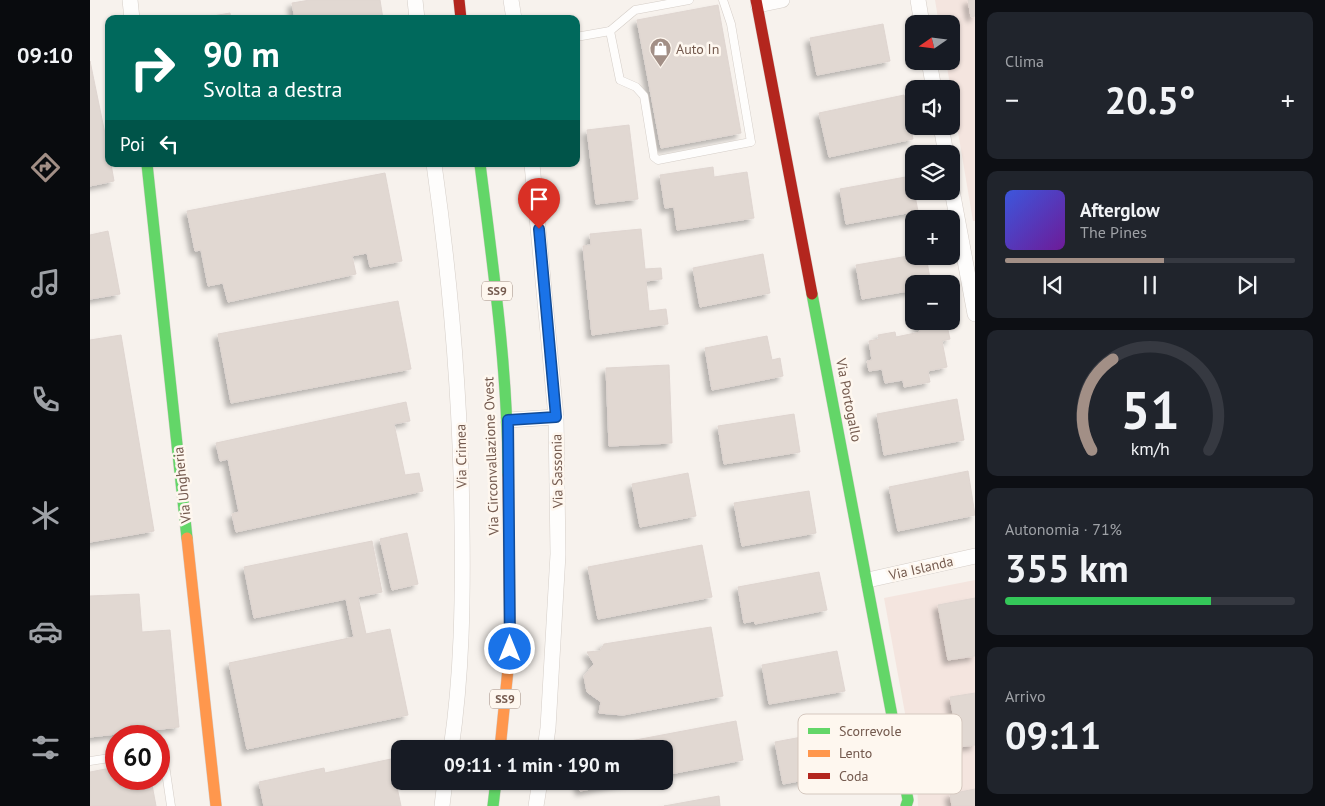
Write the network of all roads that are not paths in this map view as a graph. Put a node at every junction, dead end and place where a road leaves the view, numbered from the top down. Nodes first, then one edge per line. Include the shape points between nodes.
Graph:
1 (130, 0) edge
2 (415, 0) edge
3 (459, 0) edge
4 (511, 0) edge
5 (689, 0) edge
6 (723, 0) edge
7 (782, 0) edge
8 (918, 0) edge
9 (757, 3) edge
10 (132, 15) edge
11 (417, 15) edge
12 (461, 15) edge
13 (513, 15) edge
14 (920, 15) edge
15 (610, 31) junction
16 (580, 37) edge
17 (147, 167) edge
18 (434, 167) edge
19 (480, 167) edge
20 (532, 167) edge
21 (954, 200) edge
22 (975, 314) edge
23 (556, 417) junction
24 (508, 420) junction
25 (975, 556) edge
26 (868, 580) junction
27 (892, 714) edge
28 (452, 740) edge
29 (501, 740) edge
30 (546, 740) edge
31 (105, 759) edge
32 (90, 761) edge
33 (169, 790) edge
34 (444, 790) edge
35 (495, 790) edge
36 (539, 790) edge
37 (171, 806) edge
38 (216, 806) edge
39 (442, 806) edge
40 (493, 806) edge
41 (536, 806) edge

1 - 10 street
2 - 11 street
3 - 12 street
4 - 13 street
5 - 15 lane via 635,10
6 - 15 lane via 731,24 751,142 658,160 654,157 644,96 636,87 620,80
7 - 9 street
8 - 14 street
9 - 26 street, Via Portogallo
15 - 16 lane
17 - 38 street, Via Ungheria
18 - 28 street, Via Crimea via 455,341 461,439 463,589 456,716
19 - 24 street, Via Circonvallazione Ovest / SS9 via 498,296
20 - 23 street, Via Sassonia
21 - 22 street
23 - 24 street
23 - 30 street, Via Sassonia via 558,554
24 - 29 street, Via Circonvallazione Ovest / SS9 via 510,649
25 - 26 street, Via Islanda
26 - 27 street, Via Portogallo
31 - 32 lane
33 - 37 lane
34 - 39 street
35 - 40 street
36 - 41 street

